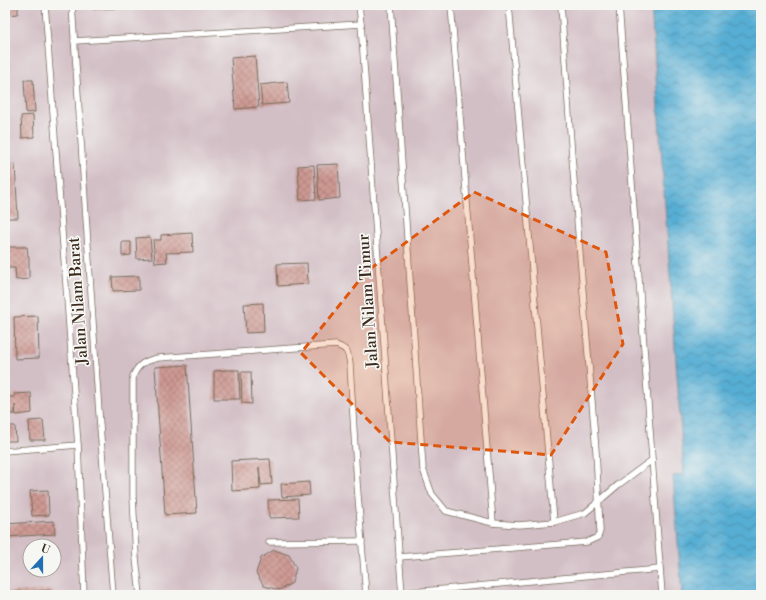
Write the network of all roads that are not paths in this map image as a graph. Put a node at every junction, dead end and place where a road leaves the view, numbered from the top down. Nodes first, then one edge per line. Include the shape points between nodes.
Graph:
1 (44, 5) edge
2 (72, 5) edge
3 (359, 5) edge
4 (391, 5) edge
5 (451, 5) edge
6 (509, 5) edge
7 (561, 5) edge
8 (618, 5) edge
9 (361, 24) junction
10 (74, 41) junction
11 (78, 445) junction
12 (5, 451) edge
13 (652, 460) junction
14 (599, 501) junction
15 (554, 522) junction
16 (493, 523) junction
17 (362, 541) junction
18 (269, 542) dead end
19 (399, 557) junction
20 (660, 569) junction
21 (402, 594) edge
22 (84, 595) edge
23 (113, 595) edge
24 (140, 595) edge
25 (366, 595) edge
26 (662, 595) edge

1 - 11 lane, Jalan Nilam Barat
2 - 10 lane, Jalan Nilam Barat
3 - 9 lane, Jalan Nilam Timur
4 - 16 lane via 423,469 432,494 446,511
5 - 16 lane
6 - 15 lane
7 - 14 lane
8 - 13 lane
9 - 10 lane
9 - 19 lane, Jalan Nilam Timur
10 - 23 lane, Jalan Nilam Barat
11 - 12 lane
11 - 22 lane, Jalan Nilam Barat
13 - 14 lane
13 - 20 lane
14 - 15 lane via 585,513
14 - 19 lane via 598,537 587,542
15 - 16 lane via 519,525
17 - 18 lane
17 - 24 lane via 356,483 350,364 348,353 343,347 336,345 145,361 133,376 133,496
17 - 25 lane
19 - 21 lane, Jalan Nilam Timur
20 - 21 lane
20 - 26 lane

